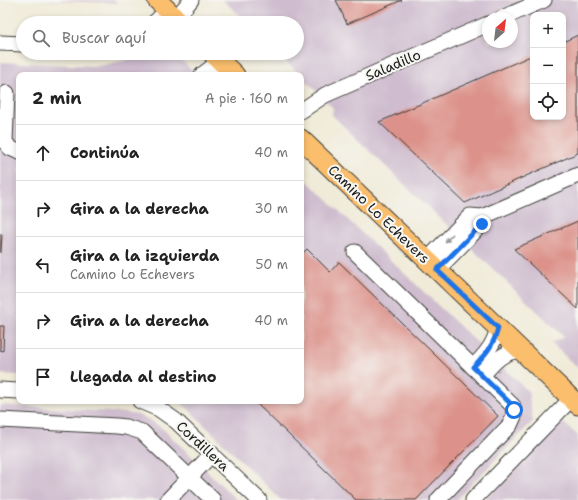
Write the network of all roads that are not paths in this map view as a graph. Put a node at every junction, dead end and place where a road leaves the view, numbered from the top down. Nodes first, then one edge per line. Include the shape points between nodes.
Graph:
1 (191, 0) edge
2 (544, 0) edge
3 (516, 12) edge
4 (171, 13) edge
5 (482, 27) edge
6 (0, 43) edge
7 (16, 44) edge
8 (227, 68) edge
9 (213, 72) edge
10 (9, 93) edge
11 (304, 109) edge
12 (304, 142) edge
13 (16, 151) edge
14 (578, 175) edge
15 (355, 252) dead end
16 (432, 265) junction
17 (498, 328) junction
18 (521, 350) junction
19 (477, 371) junction
20 (0, 390) edge
21 (16, 391) edge
22 (575, 402) edge
23 (149, 404) edge
24 (0, 420) edge
25 (212, 454) junction
26 (190, 477) junction
27 (168, 500) edge
28 (213, 500) edge
29 (259, 500) edge
30 (438, 500) edge
31 (473, 500) edge

1 - 4 street
2 - 3 street
5 - 11 street, Saladillo via 325,94
6 - 7 street
8 - 9 street
10 - 13 street via 5,142
12 - 16 main road, Camino Lo Echevers
14 - 16 street via 482,217 470,216
15 - 19 street
16 - 17 main road, Camino Lo Echevers
17 - 18 main road, Camino Lo Echevers
17 - 19 street via 496,337
18 - 19 street via 501,356
18 - 22 main road, Camino Lo Echevers
19 - 30 street via 513,406 512,422
20 - 21 street
22 - 31 street
23 - 25 street, Cordillera via 168,414
24 - 26 street via 134,429 142,432
25 - 26 street
25 - 29 street, Cordillera
26 - 27 street
26 - 28 street

